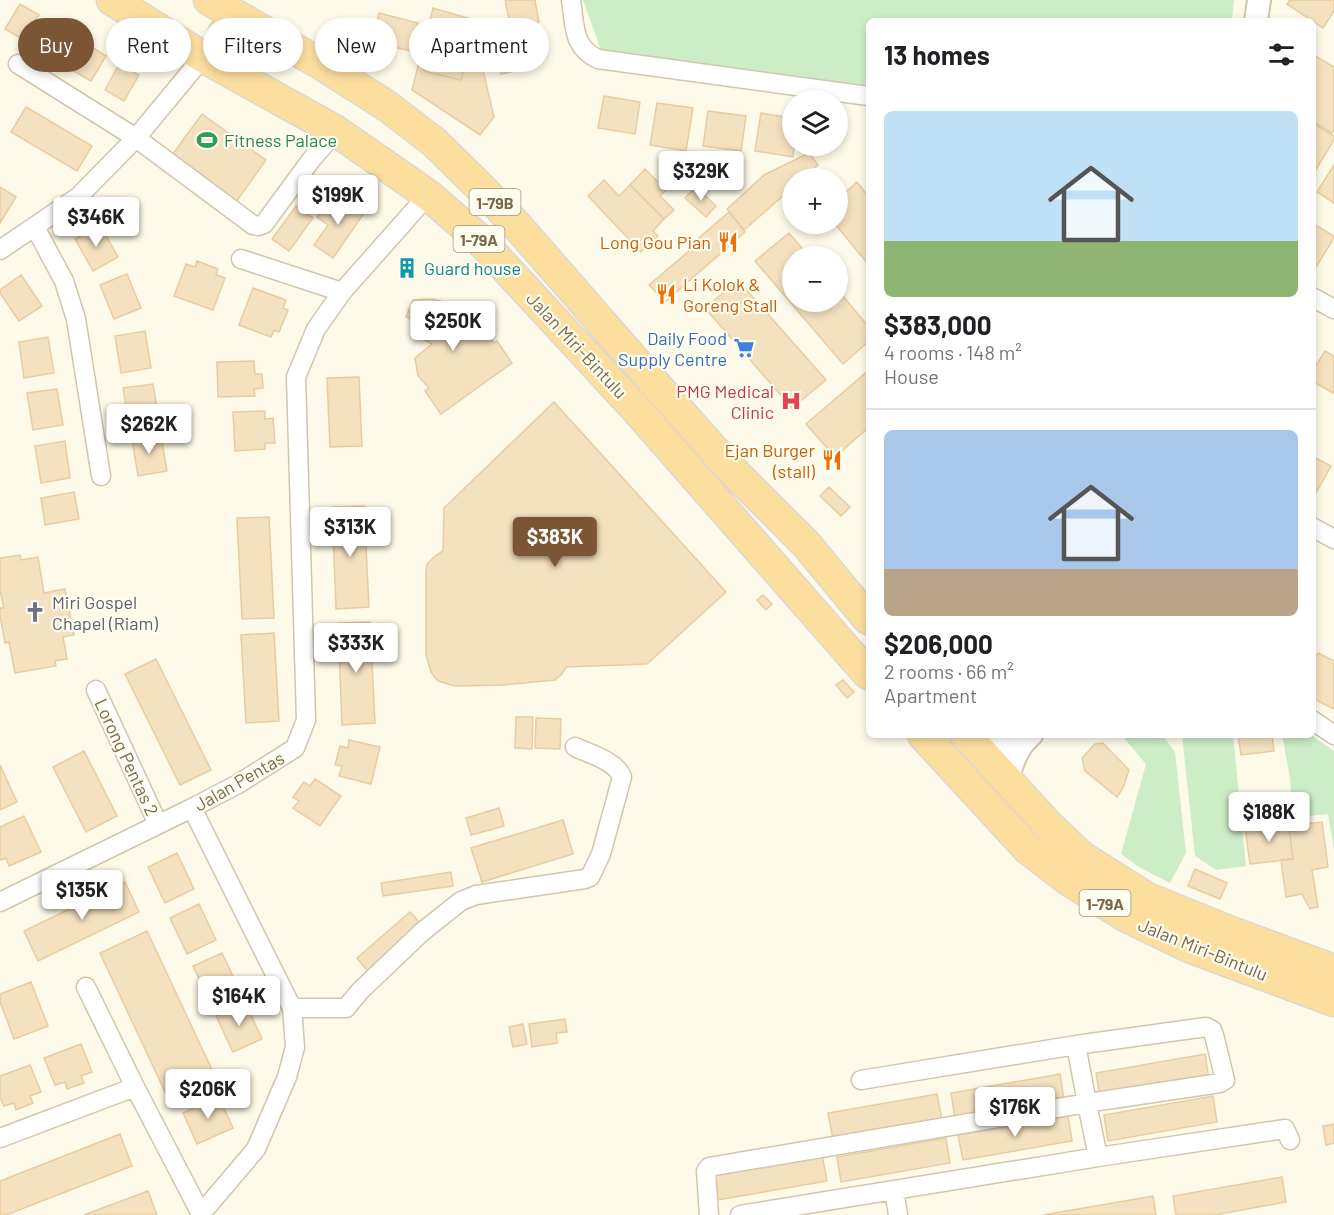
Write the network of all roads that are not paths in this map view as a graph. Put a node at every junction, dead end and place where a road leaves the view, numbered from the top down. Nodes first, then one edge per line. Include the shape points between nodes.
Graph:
1 (112, 0) edge
2 (197, 0) edge
3 (209, 0) edge
4 (571, 0) edge
5 (1259, 0) edge
6 (240, 18) edge
7 (1256, 18) edge
8 (193, 50) junction
9 (303, 54) edge
10 (31, 72) edge
11 (234, 74) joint
12 (866, 96) edge
13 (336, 131) junction
14 (136, 138) junction
15 (428, 195) junction
16 (35, 227) junction
17 (0, 250) edge
18 (241, 259) dead end
19 (342, 292) junction
20 (1316, 299) edge
21 (1334, 309) edge
22 (728, 466) junction
23 (101, 476) dead end
24 (1316, 530) edge
25 (1334, 539) edge
26 (772, 565) junction
27 (866, 617) edge
28 (866, 672) edge
29 (96, 690) dead end
30 (1316, 723) edge
31 (1334, 735) edge
32 (926, 738) edge
33 (1027, 738) edge
34 (973, 742) edge
35 (575, 747) dead end
36 (1007, 780) junction
37 (192, 808) junction
38 (158, 824) junction
39 (0, 901) edge
40 (1334, 970) edge
41 (86, 987) dead end
42 (1334, 1001) edge
43 (292, 1008) junction
44 (1076, 1045) junction
45 (861, 1080) dead end
46 (135, 1087) junction
47 (1087, 1103) junction
48 (0, 1138) edge
49 (1290, 1140) dead end
50 (1098, 1156) junction
51 (894, 1190) junction
52 (200, 1214) edge
53 (709, 1215) edge
54 (740, 1215) edge
55 (898, 1215) edge

1 - 8 highway, Jalan Miri-Bintulu / 1-79A
2 - 8 highway via 208,22
3 - 6 highway, Jalan Miri-Bintulu / 1-79B
4 - 12 street via 578,41 589,55 598,58
5 - 7 street
8 - 11 highway, Jalan Miri-Bintulu / 1-79A
8 - 14 street
9 - 22 highway, Jalan Miri-Bintulu / 1-79B via 387,106 434,142 486,192
10 - 14 street
11 - 13 highway, Jalan Miri-Bintulu / 1-79A
13 - 14 street via 264,224 258,226
13 - 15 highway, Jalan Miri-Bintulu / 1-79A
14 - 16 street via 78,198
15 - 19 street, Jalan Pentas
15 - 26 highway, Jalan Miri-Bintulu / 1-79A via 486,246
16 - 17 street
16 - 23 street via 64,281 76,318
18 - 19 street
19 - 37 street, Jalan Pentas via 316,329 296,377 306,720 295,748
20 - 21 street
22 - 26 highway via 779,540 781,554
22 - 27 highway, Jalan Miri-Bintulu / 1-79B via 806,544
24 - 25 street
26 - 28 highway, Jalan Miri-Bintulu / 1-79A
29 - 38 street, Lorong Pentas 2
30 - 31 street
32 - 42 highway, Jalan Miri-Bintulu / 1-79A via 1028,849 1067,879 1126,917 1189,947
33 - 34 street
33 - 36 street via 1013,760
34 - 36 highway, Jalan Miri-Bintulu
35 - 43 street via 614,765 622,777 601,854 590,877 476,895 461,901 422,932 345,1008
36 - 40 highway, Jalan Miri-Bintulu via 1082,857 1147,898
37 - 38 street, Jalan Pentas
37 - 43 street
38 - 39 street, Jalan Pentas
41 - 46 street
43 - 52 street via 295,1047 287,1077 256,1149
44 - 45 street
44 - 47 street
44 - 47 street via 1206,1027 1214,1035 1224,1080
46 - 48 street
46 - 52 street
47 - 50 street
47 - 53 street via 709,1167
49 - 50 street via 1285,1130
50 - 51 street
51 - 54 street
51 - 55 street

